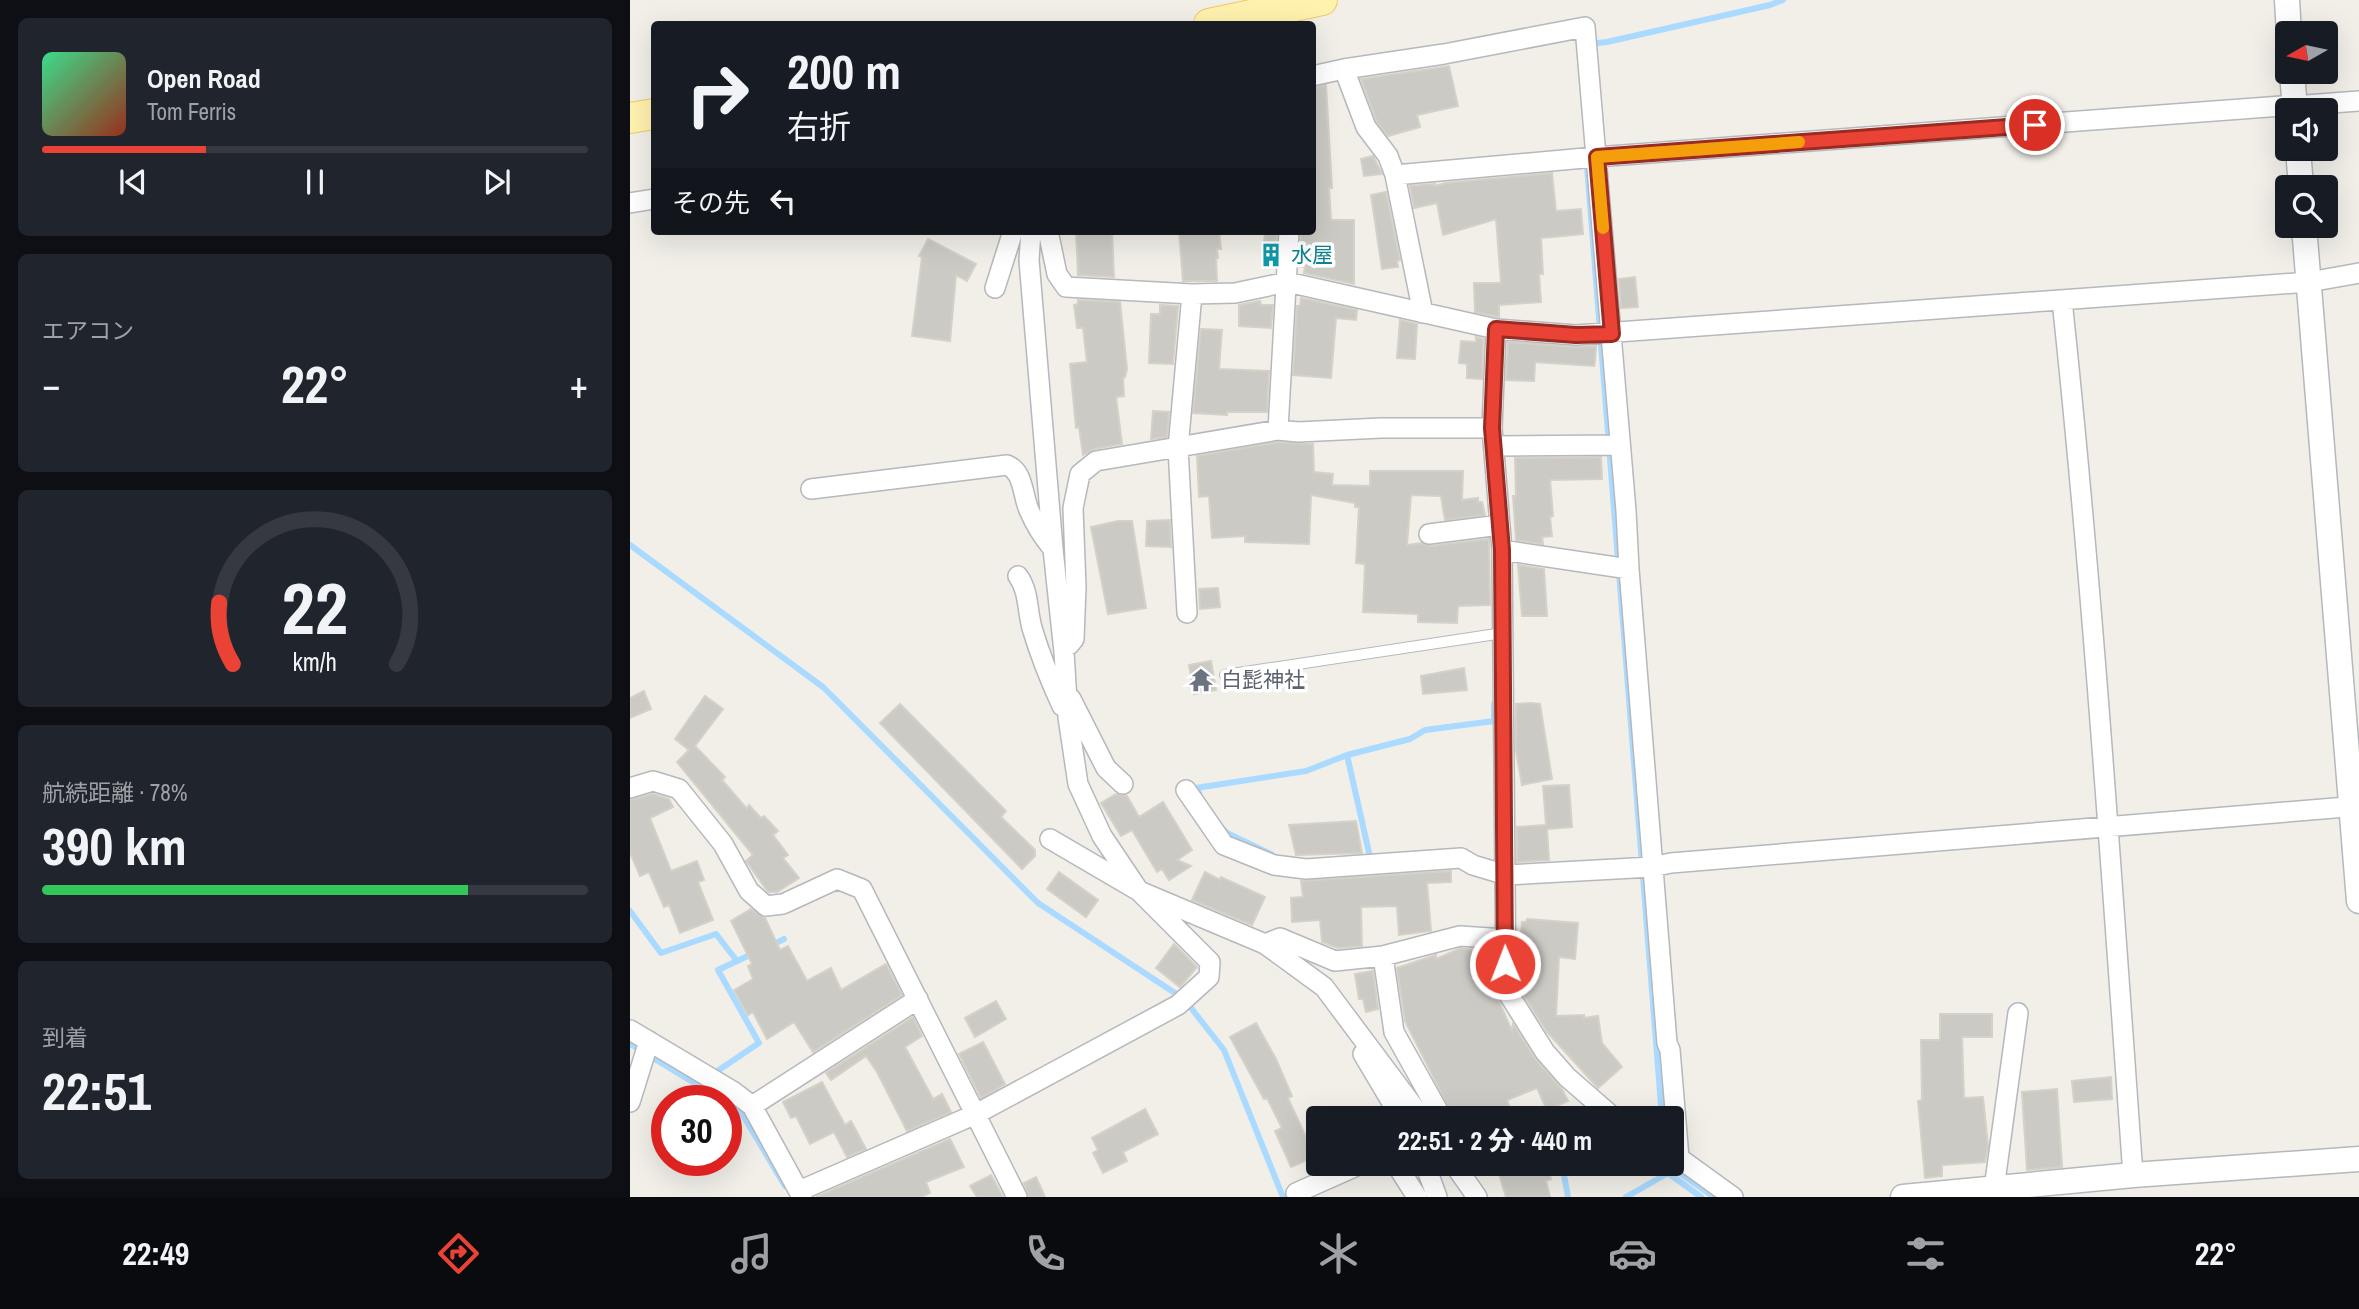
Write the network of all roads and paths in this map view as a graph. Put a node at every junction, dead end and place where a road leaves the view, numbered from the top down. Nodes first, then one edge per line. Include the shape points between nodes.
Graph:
1 (1322, 0) edge
2 (2287, 0) edge
3 (1253, 19) edge
4 (1235, 21) edge
5 (2288, 21) edge
6 (1344, 69) junction
7 (1316, 75) edge
8 (2359, 101) edge
9 (2338, 103) edge
10 (2275, 108) edge
11 (651, 114) edge
12 (630, 118) edge
13 (1597, 157) junction
14 (1395, 175) junction
15 (651, 200) edge
16 (630, 203) edge
17 (1012, 235) edge
18 (1031, 235) edge
19 (1049, 235) edge
20 (1289, 235) edge
21 (2305, 238) edge
22 (2359, 273) edge
23 (1287, 282) junction
24 (2309, 282) junction
25 (995, 288) dead end
26 (1192, 294) junction
27 (2062, 300) junction
28 (1423, 313) junction
29 (1496, 329) junction
30 (1612, 334) junction
31 (1278, 430) junction
32 (1493, 437) junction
33 (1619, 445) junction
34 (1178, 447) junction
35 (811, 489) dead end
36 (1500, 524) junction
37 (1429, 534) dead end
38 (1053, 549) junction
39 (1502, 550) junction
40 (1629, 569) junction
41 (1018, 576) dead end
42 (1187, 612) dead end
43 (1503, 633) junction
44 (1065, 652) junction
45 (1225, 676) dead end
46 (1066, 689) junction
47 (1068, 717) junction
48 (1123, 784) dead end
49 (630, 788) edge
50 (1186, 790) dead end
51 (2355, 806) edge
52 (2108, 827) junction
53 (1050, 839) dead end
54 (1653, 867) junction
55 (1506, 875) junction
56 (1139, 891) junction
57 (2359, 901) edge
58 (1505, 939) junction
59 (1265, 944) junction
60 (1383, 956) junction
61 (1324, 987) junction
62 (918, 999) junction
63 (2018, 1013) dead end
64 (630, 1030) edge
65 (649, 1041) junction
66 (630, 1102) edge
67 (752, 1106) junction
68 (1394, 1106) edge
69 (1413, 1106) edge
70 (1435, 1106) edge
71 (1600, 1106) edge
72 (1671, 1106) edge
73 (976, 1114) junction
74 (2359, 1158) edge
75 (1684, 1162) edge
76 (2133, 1175) junction
77 (1334, 1176) edge
78 (1403, 1176) edge
79 (1429, 1176) edge
80 (1462, 1176) edge
81 (1473, 1191) edge
82 (1987, 1192) edge
83 (1296, 1193) dead end
84 (800, 1194) edge
85 (1017, 1197) edge
86 (1416, 1197) edge
87 (1437, 1197) edge
88 (1733, 1197) edge
89 (1903, 1197) edge

1 - 3 main road
2 - 5 street
3 - 4 main road
6 - 7 street
6 - 13 street via 1585,27
6 - 14 street via 1366,127 1388,156
8 - 9 street
10 - 13 street
11 - 12 main road
13 - 14 street
13 - 30 street
14 - 28 street
15 - 16 street
17 - 25 street
18 - 38 street
19 - 26 street via 1056,274 1066,287
20 - 23 street
21 - 24 street
22 - 24 street
23 - 26 street via 1235,293
23 - 28 street
23 - 31 street
24 - 27 street
24 - 51 street
26 - 34 street
27 - 30 street
27 - 52 street
28 - 29 street
29 - 30 street
29 - 32 street
30 - 33 street
31 - 32 street via 1381,428
31 - 34 street
32 - 33 street
32 - 36 street
33 - 40 street
34 - 42 street
34 - 44 street via 1096,461 1080,474 1073,508 1074,639
35 - 38 street via 1007,465 1018,473 1028,508
36 - 37 street
36 - 39 street
38 - 44 street
39 - 40 street
39 - 43 street
40 - 54 street
41 - 47 street via 1047,674
43 - 45 lane
43 - 55 street
44 - 46 street
46 - 47 street
46 - 48 street via 1106,768
47 - 56 street via 1079,784 1102,836
49 - 62 street via 653,780 679,789 723,844 749,891 766,906 783,904 837,879 862,889
50 - 55 street via 1224,845 1274,865 1306,869 1461,858
51 - 52 street
51 - 57 street
52 - 54 street
52 - 76 street
53 - 56 street
54 - 55 street
54 - 72 street
55 - 58 street
56 - 59 street
56 - 73 street via 1210,962 1209,977 1178,1005
58 - 60 street via 1460,936
58 - 71 street via 1506,990 1545,1052
59 - 60 street via 1280,938 1335,961
59 - 61 street
60 - 70 street via 1394,1032
61 - 68 street
61 - 69 street
62 - 67 street
62 - 73 street
63 - 82 street
64 - 65 street
65 - 66 street
65 - 67 street
67 - 84 street
73 - 84 street
73 - 85 street
74 - 76 street
75 - 88 street
76 - 82 street
77 - 83 street
78 - 86 street
79 - 87 street
80 - 81 street
82 - 89 street

